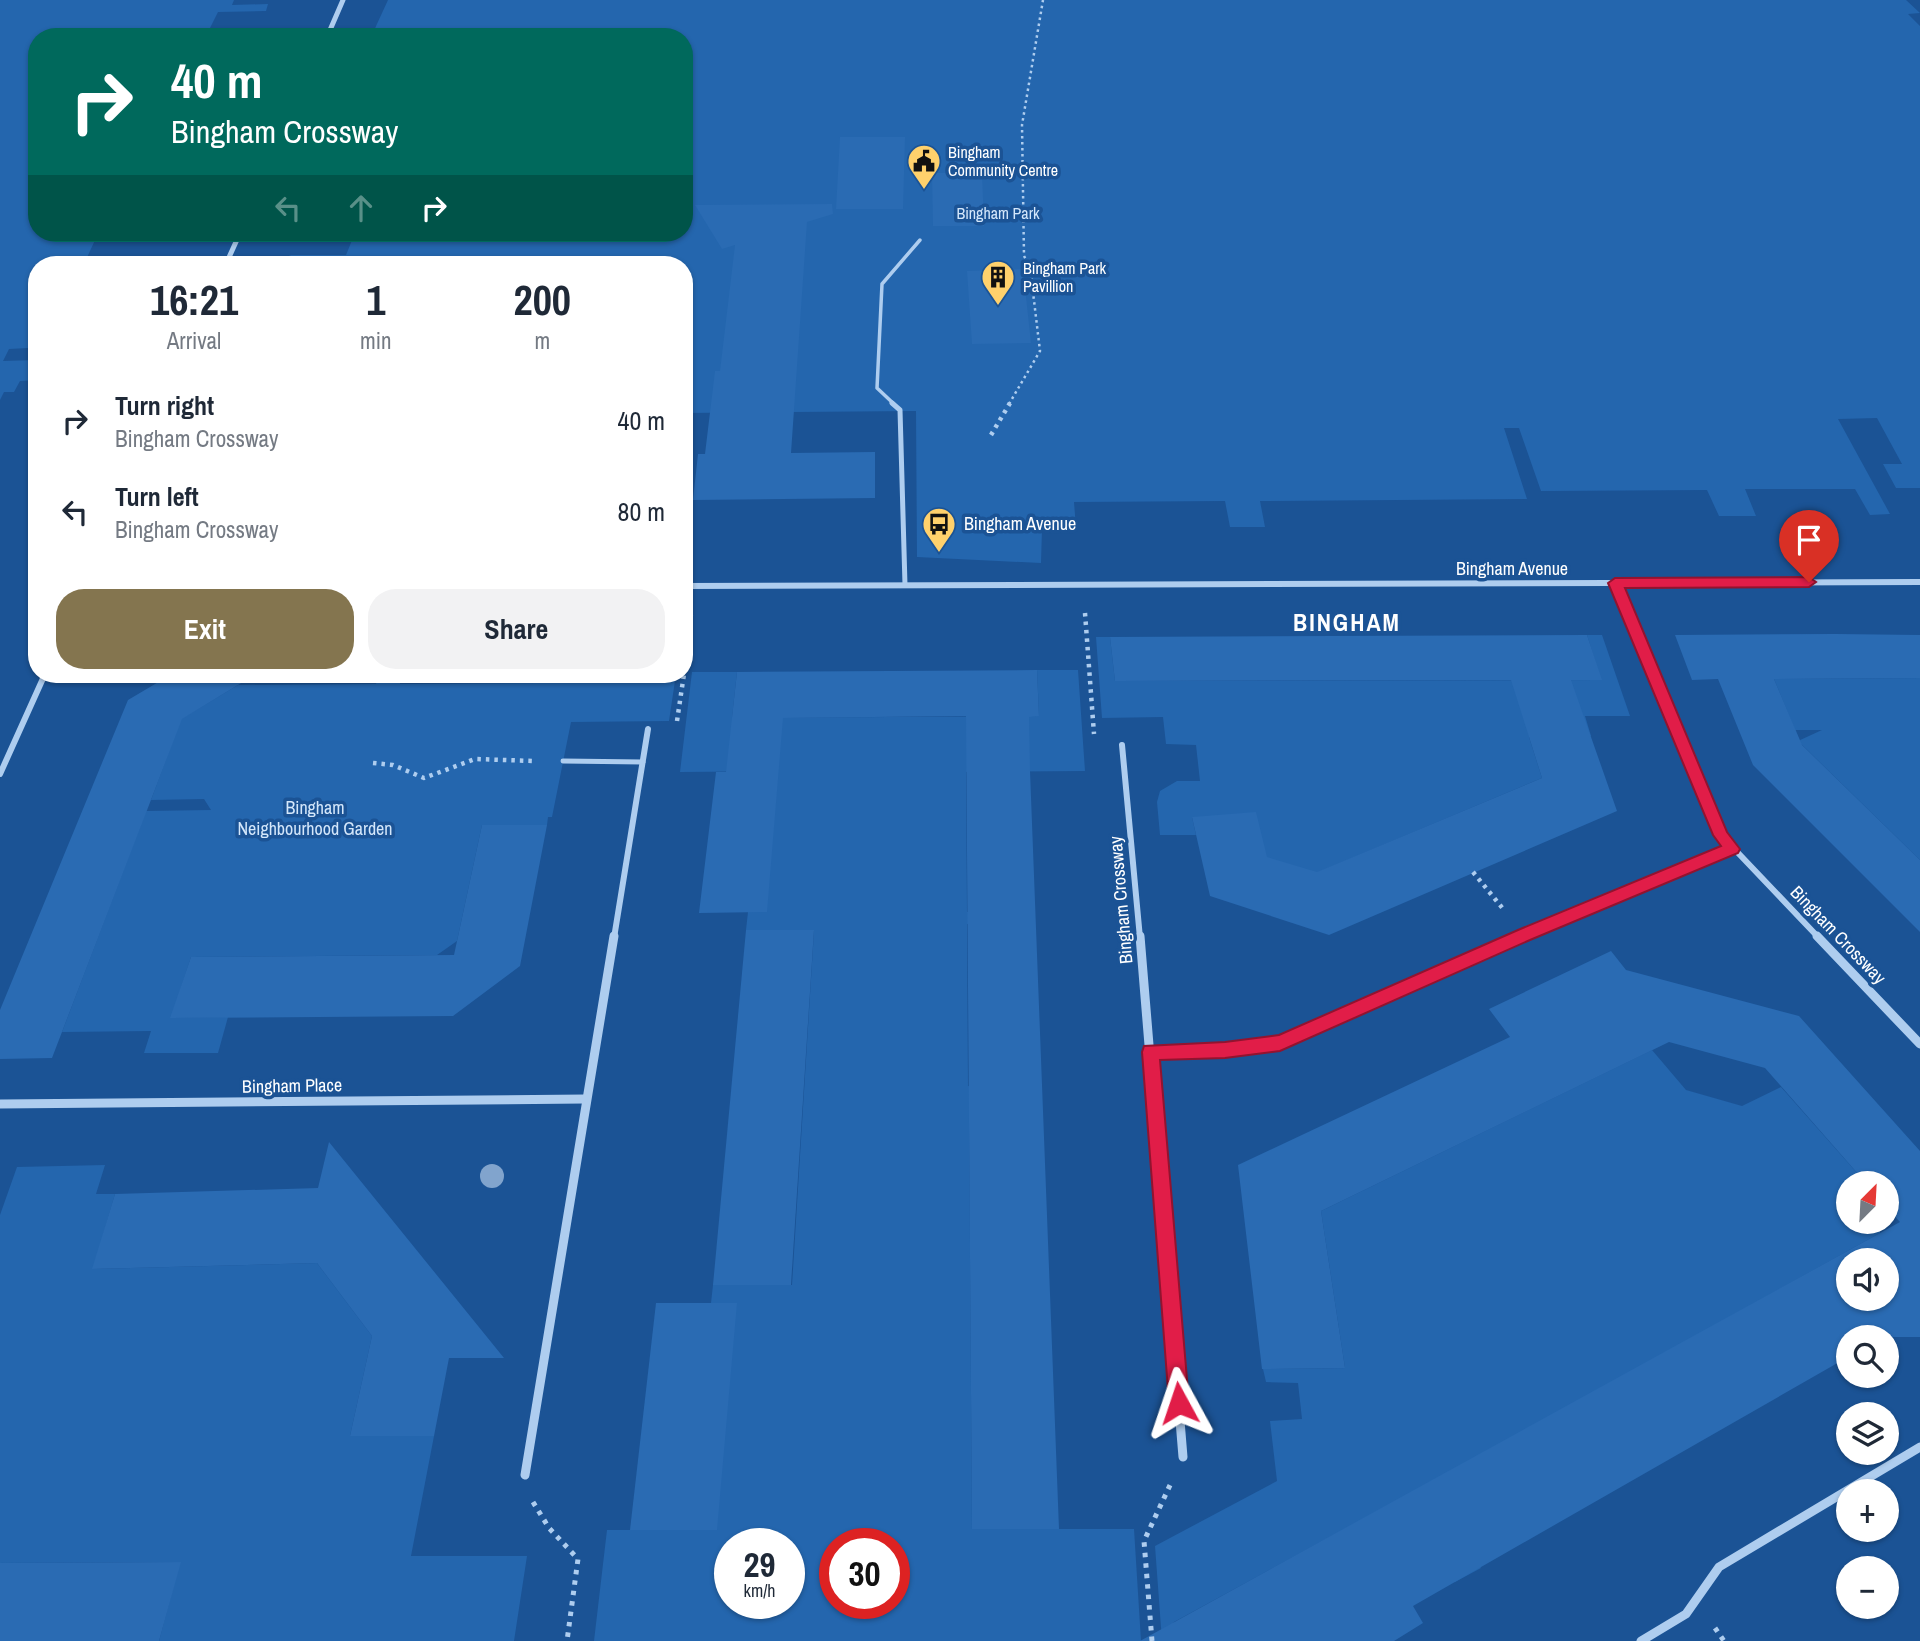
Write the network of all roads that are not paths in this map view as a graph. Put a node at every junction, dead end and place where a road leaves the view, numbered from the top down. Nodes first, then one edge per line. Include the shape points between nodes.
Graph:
1 (343, 0) edge
2 (331, 28) edge
3 (920, 240) dead end
4 (1920, 582) edge
5 (1615, 583) junction
6 (905, 585) junction
7 (693, 586) edge
8 (41, 683) edge
9 (648, 729) dead end
10 (1122, 745) road end
11 (563, 761) road end
12 (643, 762) junction
13 (0, 774) edge
14 (1732, 849) junction
15 (1920, 1044) edge
16 (1151, 1052) junction
17 (585, 1099) junction
18 (0, 1104) edge
19 (1920, 1447) edge
20 (1183, 1457) road end
21 (525, 1475) road end
22 (1641, 1641) edge

1 - 2 street
3 - 6 lane via 882,284 877,388 900,410
4 - 5 street, Bingham Avenue
5 - 6 street, Bingham Avenue
5 - 14 street, Bingham Crossway via 1721,835
6 - 7 street, Bingham Avenue
8 - 13 street
9 - 12 street
10 - 16 street, Bingham Crossway
11 - 12 lane
12 - 17 street
14 - 15 street, Bingham Crossway
14 - 16 street via 1280,1043
16 - 20 street, Bingham Crossway
17 - 18 street, Bingham Place
17 - 21 street
19 - 22 street via 1719,1567 1686,1614

